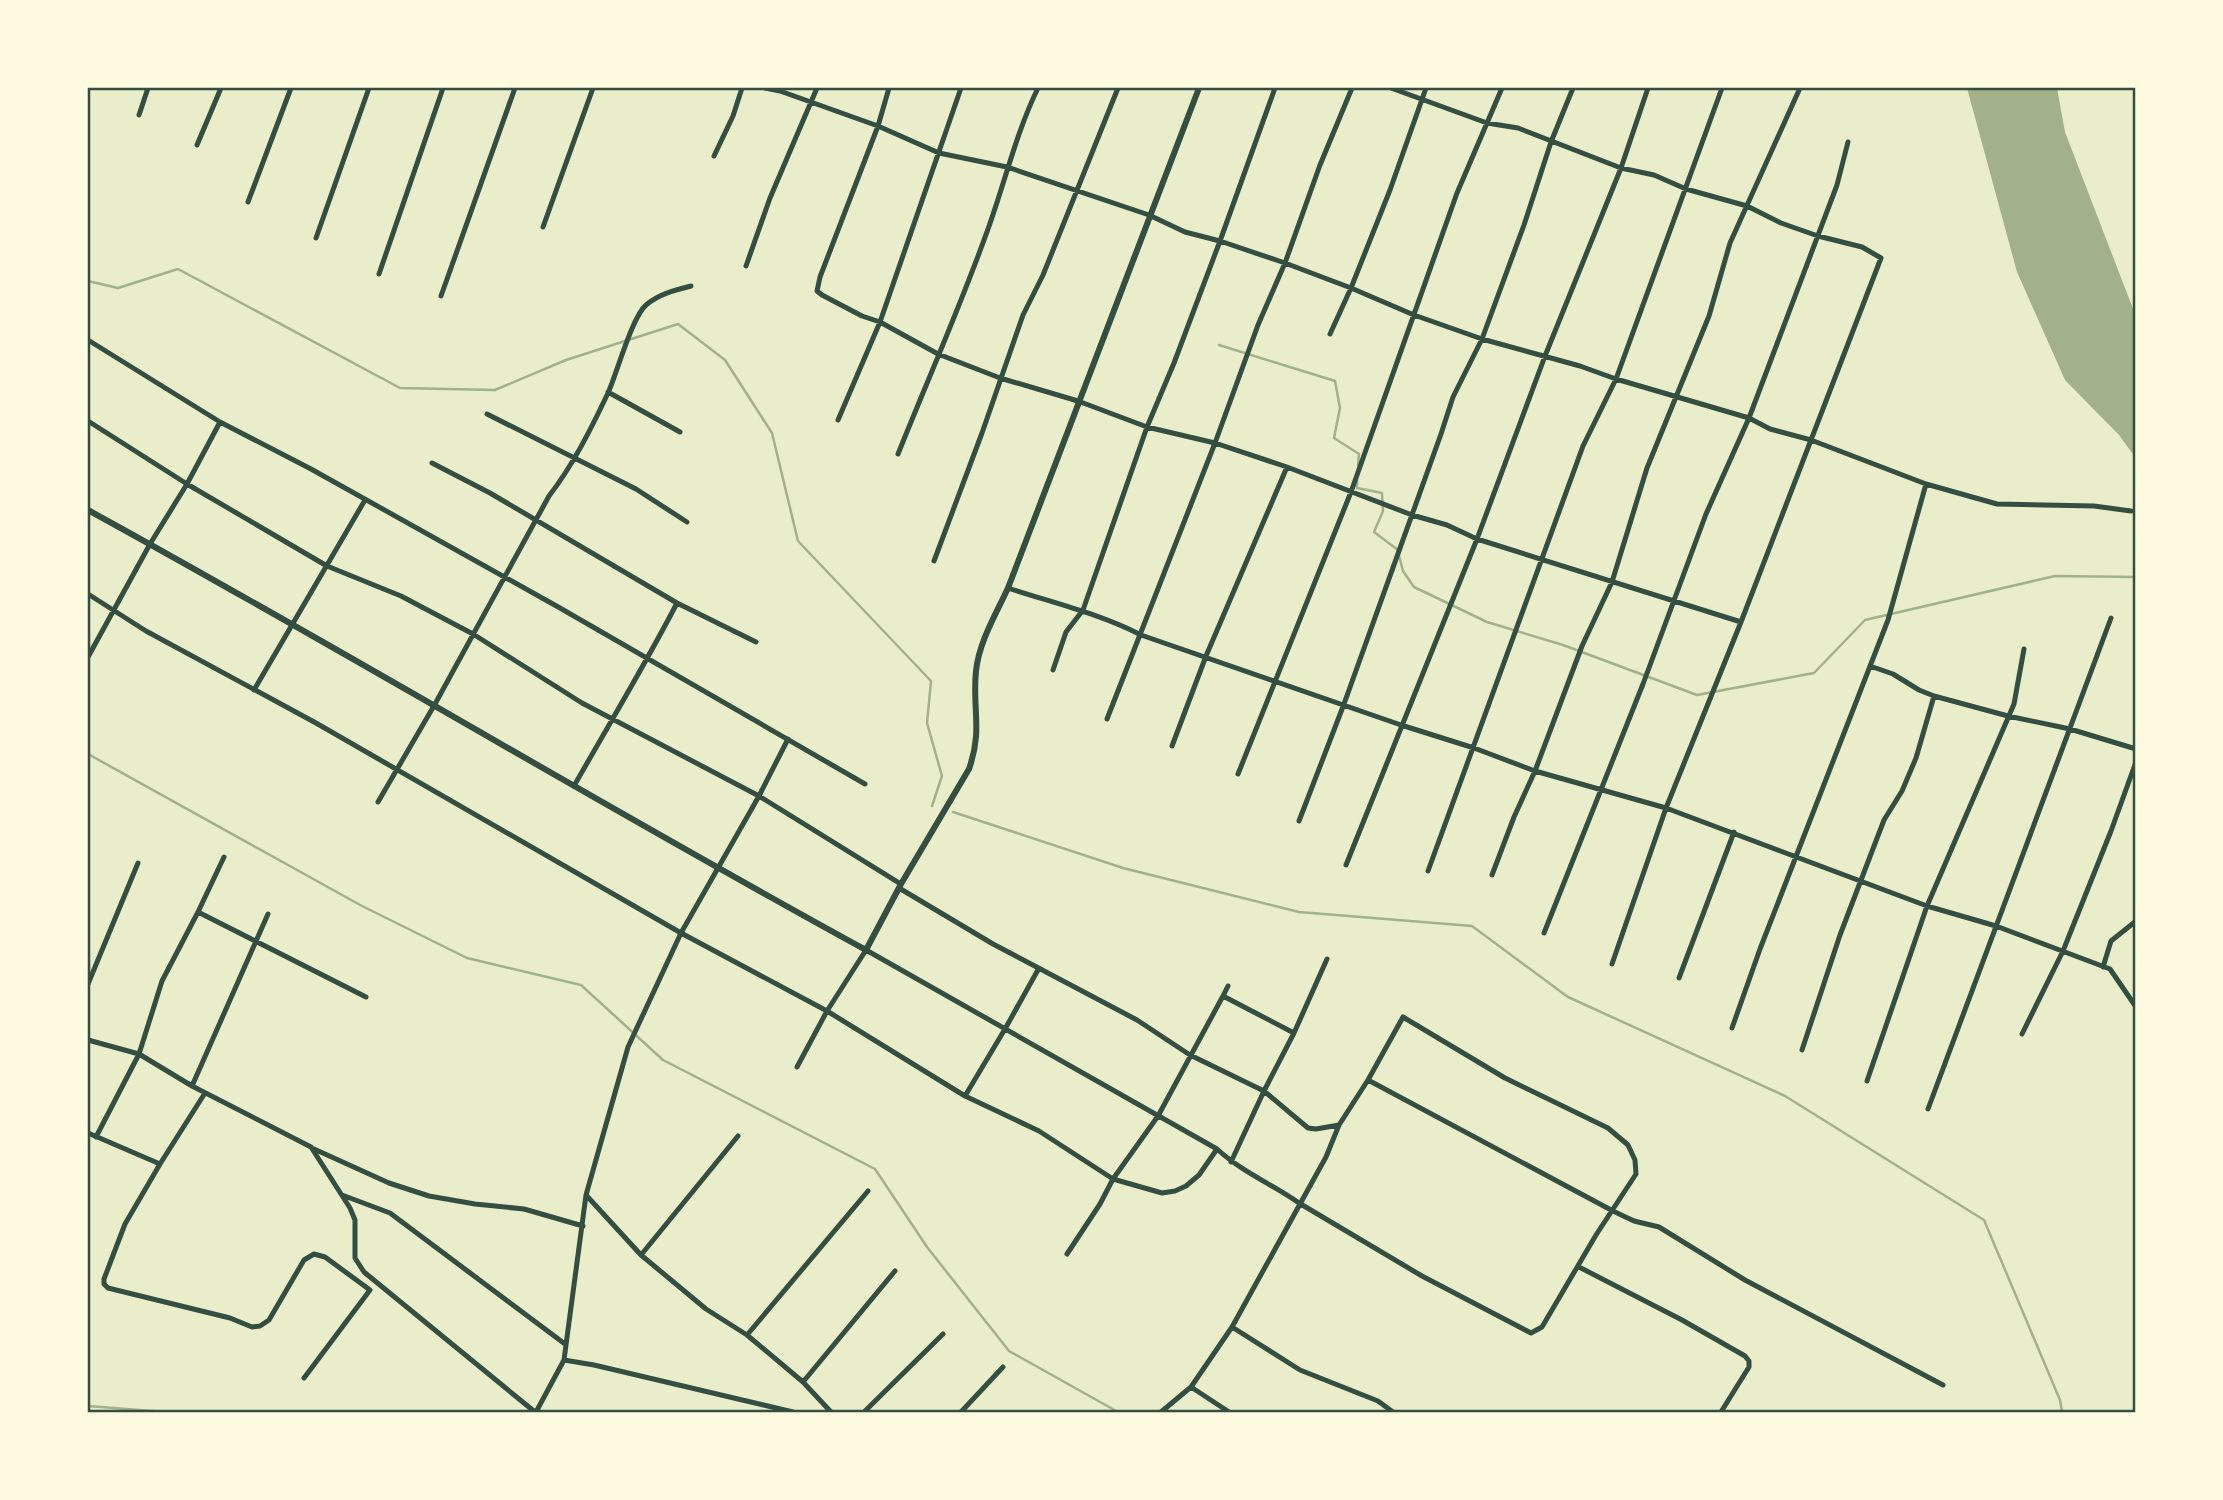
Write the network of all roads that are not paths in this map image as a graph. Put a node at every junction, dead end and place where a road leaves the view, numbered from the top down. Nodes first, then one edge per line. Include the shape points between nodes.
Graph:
1 (148, 88) edge
2 (221, 88) edge
3 (291, 88) edge
4 (369, 88) edge
5 (443, 88) edge
6 (515, 88) edge
7 (593, 88) edge
8 (742, 88) edge
9 (765, 88) edge
10 (817, 88) edge
11 (889, 88) edge
12 (961, 88) edge
13 (1038, 88) edge
14 (1118, 88) edge
15 (1199, 88) edge
16 (1275, 88) edge
17 (1352, 88) edge
18 (1391, 88) edge
19 (1426, 88) edge
20 (1502, 88) edge
21 (1573, 88) edge
22 (1648, 88) edge
23 (1722, 88) edge
24 (1800, 88) edge
25 (1422, 98) junction
26 (811, 103) junction
27 (139, 115) dead end
28 (1487, 123) junction
29 (878, 126) junction
30 (1551, 142) junction
31 (1848, 142) dead end
32 (197, 145) dead end
33 (939, 153) junction
34 (714, 156) dead end
35 (1007, 167) junction
36 (1621, 168) junction
37 (1686, 189) junction
38 (1077, 192) junction
39 (248, 202) dead end
40 (1747, 206) junction
41 (1149, 215) junction
42 (543, 227) dead end
43 (1818, 236) junction
44 (316, 238) dead end
45 (1220, 241) junction
46 (1285, 262) junction
47 (746, 266) dead end
48 (379, 274) dead end
49 (691, 286) dead end
50 (1351, 288) junction
51 (441, 296) dead end
52 (1414, 314) junction
53 (880, 322) junction
54 (1330, 334) dead end
55 (88, 340) edge
56 (1482, 340) junction
57 (938, 354) junction
58 (1545, 356) junction
59 (1000, 378) junction
60 (1616, 379) junction
61 (608, 392) junction
62 (1676, 397) junction
63 (1078, 401) junction
64 (487, 414) dead end
65 (1749, 418) junction
66 (838, 420) dead end
67 (88, 421) edge
68 (220, 422) junction
69 (1147, 427) junction
70 (680, 432) dead end
71 (1811, 440) junction
72 (1215, 443) junction
73 (898, 454) dead end
74 (575, 457) junction
75 (432, 463) dead end
76 (1287, 467) junction
77 (187, 484) junction
78 (1926, 484) junction
79 (1351, 492) junction
80 (365, 500) junction
81 (88, 510) edge
82 (2131, 511) dead end
83 (1412, 514) junction
84 (536, 522) junction
85 (687, 522) dead end
86 (1477, 539) junction
87 (150, 544) junction
88 (1543, 559) junction
89 (934, 561) dead end
90 (327, 566) junction
91 (505, 579) junction
92 (1612, 582) junction
93 (1008, 589) junction
94 (88, 594) edge
95 (1672, 601) junction
96 (677, 603) junction
97 (1083, 610) junction
98 (112, 611) junction
99 (2111, 618) dead end
100 (1741, 622) junction
101 (293, 625) junction
102 (473, 634) junction
103 (1141, 635) junction
104 (756, 642) dead end
105 (2024, 649) dead end
106 (1206, 656) junction
107 (88, 657) edge
108 (648, 660) junction
109 (1870, 666) junction
110 (1053, 670) dead end
111 (1275, 680) junction
112 (254, 690) junction
113 (1934, 696) junction
114 (435, 704) junction
115 (1344, 704) junction
116 (2008, 716) junction
117 (1107, 719) dead end
118 (611, 720) junction
119 (1401, 725) junction
120 (2070, 729) junction
121 (788, 739) junction
122 (1172, 746) dead end
123 (1474, 747) junction
124 (2136, 749) edge
125 (2136, 762) edge
126 (395, 770) junction
127 (1535, 771) junction
128 (1238, 774) dead end
129 (865, 784) dead end
130 (575, 786) junction
131 (1599, 791) junction
132 (759, 796) junction
133 (378, 802) dead end
134 (1666, 808) junction
135 (1299, 821) dead end
136 (1734, 832) junction
137 (224, 857) dead end
138 (1797, 858) junction
139 (138, 863) dead end
140 (1346, 864) dead end
141 (716, 868) junction
142 (1428, 871) dead end
143 (1492, 875) dead end
144 (1860, 881) junction
145 (900, 886) junction
146 (1927, 906) junction
147 (198, 912) junction
148 (268, 914) dead end
149 (2136, 921) edge
150 (1996, 926) junction
151 (681, 933) junction
152 (1544, 933) dead end
153 (256, 942) junction
154 (866, 950) junction
155 (2063, 951) junction
156 (1327, 958) dead end
157 (1612, 964) dead end
158 (2103, 967) junction
159 (1039, 968) junction
160 (1679, 978) dead end
161 (88, 984) edge
162 (1228, 986) dead end
163 (1223, 996) junction
164 (366, 997) dead end
165 (2136, 1007) edge
166 (827, 1011) junction
167 (1732, 1028) dead end
168 (1005, 1029) junction
169 (1294, 1033) junction
170 (2022, 1034) dead end
171 (88, 1040) edge
172 (1802, 1050) dead end
173 (139, 1054) junction
174 (1191, 1055) junction
175 (797, 1068) dead end
176 (1368, 1080) junction
177 (1867, 1081) dead end
178 (192, 1086) junction
179 (1264, 1091) junction
180 (205, 1093) junction
181 (965, 1096) junction
182 (1927, 1109) dead end
183 (1158, 1116) junction
184 (1339, 1125) junction
185 (88, 1133) edge
186 (738, 1136) dead end
187 (96, 1137) junction
188 (311, 1147) junction
189 (1217, 1149) junction
190 (1231, 1162) junction
191 (160, 1164) junction
192 (1113, 1179) junction
193 (869, 1191) dead end
194 (342, 1195) junction
195 (586, 1195) junction
196 (1299, 1203) junction
197 (1613, 1211) junction
198 (583, 1226) junction
199 (1067, 1254) dead end
200 (641, 1255) junction
201 (1579, 1267) junction
202 (895, 1270) dead end
203 (377, 1282) junction
204 (370, 1290) junction
205 (1232, 1327) junction
206 (943, 1334) dead end
207 (747, 1335) junction
208 (565, 1344) junction
209 (564, 1360) junction
210 (1003, 1367) dead end
211 (304, 1378) dead end
212 (803, 1382) junction
213 (1943, 1385) dead end
214 (1191, 1387) junction
215 (781, 1411) edge
216 (535, 1412) edge
217 (793, 1412) edge
218 (831, 1412) edge
219 (864, 1412) edge
220 (961, 1412) edge
221 (1161, 1412) edge
222 (1229, 1412) edge
223 (1393, 1412) edge
224 (1721, 1412) edge

1 - 27 street
2 - 32 street
3 - 39 street
4 - 44 street
5 - 48 street
6 - 51 street
7 - 42 street
8 - 34 street
9 - 26 street
10 - 26 street
11 - 29 street
12 - 33 street
13 - 35 street
14 - 38 street
15 - 41 street
16 - 45 street
17 - 46 street
18 - 25 street
19 - 25 street
20 - 28 street
21 - 30 street
22 - 36 street
23 - 37 street
24 - 40 street
25 - 28 street
25 - 50 street
26 - 29 street
26 - 47 street
28 - 30 street via 1518,128
28 - 52 street
29 - 33 street
29 - 53 street via 817,290
30 - 36 street
30 - 56 street
31 - 43 street
33 - 35 street
33 - 53 street
35 - 38 street
35 - 57 street via 989,227
36 - 37 street
36 - 58 street
37 - 40 street
37 - 60 street
38 - 41 street
38 - 59 street
40 - 43 street
40 - 62 street
41 - 45 street via 1185,232
41 - 63 street
43 - 65 street
43 - 71 street via 1862,247 1881,258
45 - 46 street
45 - 69 street
46 - 50 street
46 - 72 street
49 - 61 street via 670,290 645,306
50 - 52 street
50 - 54 street
52 - 56 street
52 - 79 street
53 - 57 street
53 - 66 street
55 - 68 street
56 - 58 street
56 - 83 street via 1452,397
57 - 59 street
57 - 73 street
58 - 60 street
58 - 86 street
59 - 63 street
59 - 89 street
60 - 62 street
60 - 88 street via 1583,446
61 - 70 street
61 - 74 street
62 - 65 street
62 - 92 street via 1647,468
63 - 69 street
63 - 93 street
64 - 74 street
65 - 71 street
65 - 95 street
67 - 77 street
68 - 77 street
68 - 80 street
69 - 72 street
69 - 97 street
71 - 78 street
71 - 100 street
72 - 76 street
72 - 103 street
74 - 84 street
74 - 85 street
75 - 84 street
76 - 79 street
76 - 106 street
77 - 87 street
77 - 90 street
78 - 82 street via 1997,504
78 - 109 street via 1888,620
79 - 83 street
79 - 111 street
80 - 90 street
80 - 91 street
81 - 87 street
83 - 86 street
83 - 115 street
84 - 91 street
84 - 96 street
86 - 88 street
86 - 119 street
87 - 98 street
87 - 101 street
88 - 92 street
88 - 123 street
90 - 101 street
90 - 102 street via 401,596
91 - 102 street
91 - 108 street
92 - 95 street
92 - 127 street via 1582,646
93 - 97 street
93 - 145 street via 978,659 974,756
94 - 98 street
95 - 100 street
95 - 131 street
96 - 104 street
96 - 108 street
97 - 103 street
97 - 110 street via 1066,632
98 - 107 street
98 - 112 street
99 - 120 street
100 - 134 street
101 - 112 street
101 - 114 street
102 - 114 street
102 - 118 street
103 - 106 street
103 - 117 street
105 - 116 street
106 - 111 street
106 - 122 street
108 - 118 street
108 - 121 street
109 - 113 street
109 - 138 street
111 - 115 street
111 - 128 street
112 - 126 street
113 - 116 street
113 - 144 street via 1916,758
114 - 126 street
114 - 130 street
115 - 119 street
115 - 135 street
116 - 120 street
116 - 146 street
118 - 130 street
118 - 132 street
119 - 123 street
119 - 140 street
120 - 124 street
120 - 150 street
121 - 129 street
121 - 132 street
123 - 127 street
123 - 142 street
125 - 155 street
126 - 133 street
126 - 151 street
127 - 131 street
127 - 143 street
130 - 141 street
131 - 134 street
131 - 152 street
132 - 141 street
132 - 145 street
134 - 136 street
134 - 157 street
136 - 138 street
136 - 160 street
137 - 147 street
138 - 144 street
138 - 167 street
139 - 161 street
141 - 151 street
141 - 154 street
144 - 146 street
144 - 172 street
145 - 154 street
145 - 159 street
146 - 150 street
146 - 177 street
147 - 153 street
147 - 173 street via 162,981
148 - 153 street
149 - 158 street via 2111,941
150 - 155 street
150 - 182 street
151 - 166 street
151 - 195 street via 628,1047
153 - 164 street
153 - 178 street
154 - 166 street
154 - 168 street
155 - 158 street
155 - 170 street
156 - 169 street
158 - 165 street via 2110,968
159 - 168 street
159 - 174 street via 1137,1020
162 - 163 street
163 - 169 street
163 - 174 street
166 - 175 street
166 - 181 street
168 - 181 street
168 - 183 street
169 - 179 street
171 - 173 street
173 - 178 street
173 - 187 street
174 - 179 street
174 - 183 street
176 - 184 street
176 - 197 street
176 - 197 street via 1403,1017 1505,1078 1608,1128 1628,1145 1636,1174
178 - 180 street
179 - 184 street via 1308,1128
179 - 190 street
180 - 188 street
180 - 191 street
181 - 192 street via 1039,1131
183 - 189 street
183 - 192 street
184 - 196 street
185 - 187 street
186 - 200 street
187 - 191 street
188 - 194 street
188 - 198 street via 429,1196 524,1209
189 - 190 street
189 - 192 street via 1199,1175 1175,1191 1161,1193
190 - 196 street
191 - 204 street via 125,1224 104,1279 108,1288 252,1327 269,1320 297,1269 314,1254
192 - 199 street
193 - 207 street
194 - 203 street via 355,1220 355,1258
194 - 208 street via 390,1213
195 - 198 street
195 - 200 street
196 - 201 street via 1422,1276 1531,1332 1542,1326
196 - 205 street
197 - 201 street
197 - 213 street via 1659,1227 1745,1280
198 - 208 street
200 - 207 street via 706,1309
201 - 224 street via 1745,1356 1749,1367
202 - 212 street
203 - 204 street
203 - 216 street
204 - 211 street
205 - 214 street
205 - 223 street via 1300,1370 1378,1401
206 - 219 street
207 - 212 street
208 - 209 street
209 - 215 street
209 - 216 street
210 - 220 street
212 - 218 street
214 - 221 street
214 - 222 street
215 - 217 street

